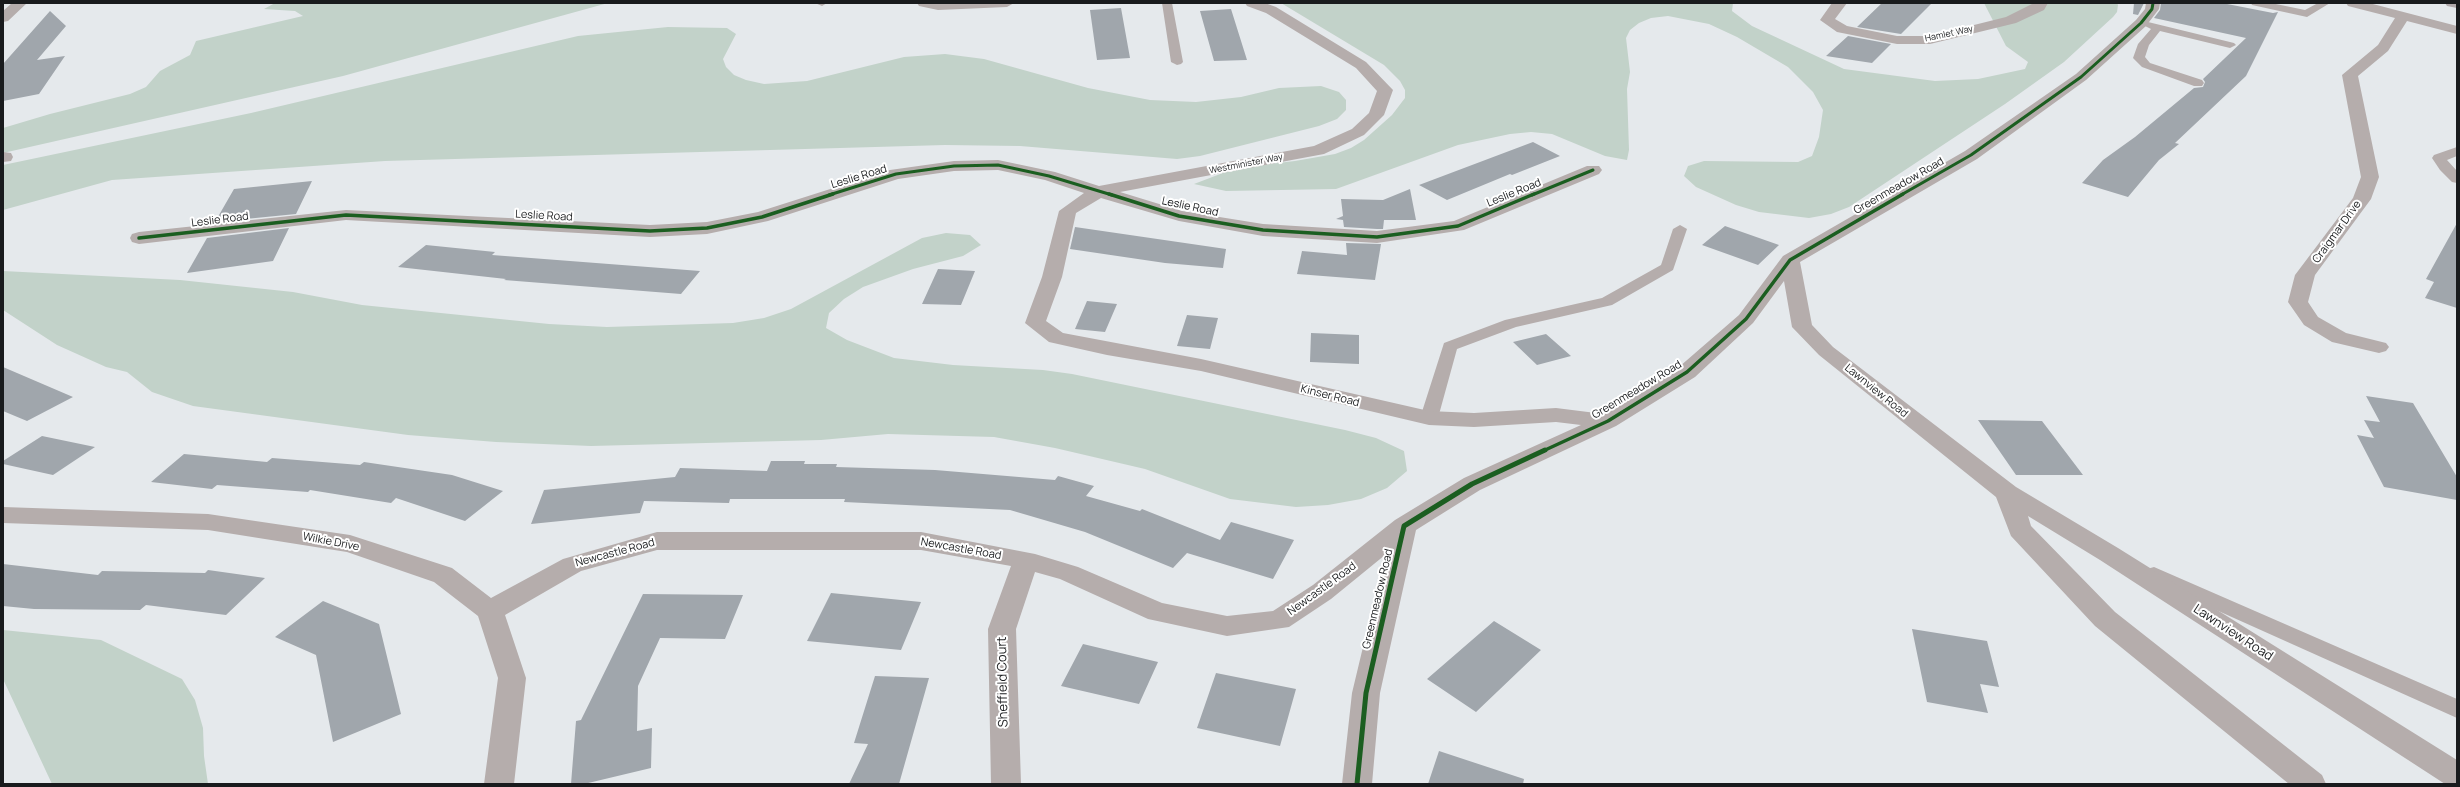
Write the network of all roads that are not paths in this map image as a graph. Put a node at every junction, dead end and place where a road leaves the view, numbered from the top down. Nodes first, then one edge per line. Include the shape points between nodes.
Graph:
1 (20, 3) edge
2 (924, 3) edge
3 (1007, 3) edge
4 (1167, 3) edge
5 (1252, 3) edge
6 (1840, 3) edge
7 (2041, 3) edge
8 (2153, 3) edge
9 (2256, 3) edge
10 (2325, 3) edge
11 (2353, 3) edge
12 (2452, 3) edge
13 (2457, 4) edge
14 (2403, 16) junction
15 (3, 18) edge
16 (2150, 25) junction
17 (2457, 30) edge
18 (2230, 45) dead end
19 (1177, 62) dead end
20 (2198, 83) dead end
21 (2457, 151) edge
22 (1593, 170) dead end
23 (2457, 179) edge
24 (1099, 192) junction
25 (1680, 229) dead end
26 (139, 238) dead end
27 (1790, 260) junction
28 (1056, 338) joint
29 (2379, 347) dead end
30 (1429, 418) junction
31 (1608, 421) junction
32 (2006, 493) junction
33 (3, 515) edge
34 (1404, 526) junction
35 (2109, 554) junction
36 (1026, 560) junction
37 (490, 611) junction
38 (2457, 709) edge
39 (2457, 776) edge
40 (499, 784) edge
41 (1006, 784) edge
42 (1357, 784) edge
43 (2311, 784) edge

1 - 15 street
2 - 3 street via 938,6
4 - 19 lane
5 - 24 street, Westminister Way via 1271,10 1361,65 1385,90 1376,115 1358,132 1318,150
6 - 7 street, Hamlet Way via 1834,8 1828,20 1842,29 1872,36 1917,40 1930,40 2011,20 2039,7
8 - 16 street, Greenmeadow Road
9 - 10 lane via 2307,14
11 - 14 street
12 - 13 highway
14 - 17 street
14 - 29 street, Craigmar Drive via 2383,48 2350,74 2370,177 2362,199 2306,276 2298,302 2311,321 2339,338
16 - 18 lane
16 - 20 lane via 2138,58 2146,65
16 - 27 street, Greenmeadow Road via 1971,155
21 - 23 lane via 2439,158
22 - 24 street, Leslie Road via 1458,226 1377,237 1263,230 1179,216
24 - 26 street, Leslie Road via 1049,176 998,165 954,166 896,174 762,216 707,228 650,231 346,215
24 - 28 street, Westminister Way via 1068,211 1052,277 1035,322
25 - 30 lane via 1668,267 1607,302 1511,323 1450,346
27 - 31 street, Greenmeadow Road via 1746,319 1693,366
27 - 32 street, Lawnview Road via 1802,327 1826,351
28 - 30 street, Kinser Road via 1202,365
30 - 31 street, Kinser Road via 1474,420 1556,415
31 - 34 street, Greenmeadow Road via 1472,484
32 - 35 street, Lawnview Road
32 - 43 street via 2020,530 2105,619
33 - 37 street, Wilkie Drive via 208,522 350,544 443,575
34 - 36 street, Newcastle Road via 1322,592 1279,620 1227,626 1157,612 1069,573
34 - 42 street, Greenmeadow Road via 1366,693
35 - 38 lane
35 - 39 street, Lawnview Road
36 - 37 street, Newcastle Road via 921,541 657,541 572,564
36 - 41 street, Sheffield Court via 1002,629
37 - 40 street via 512,678

